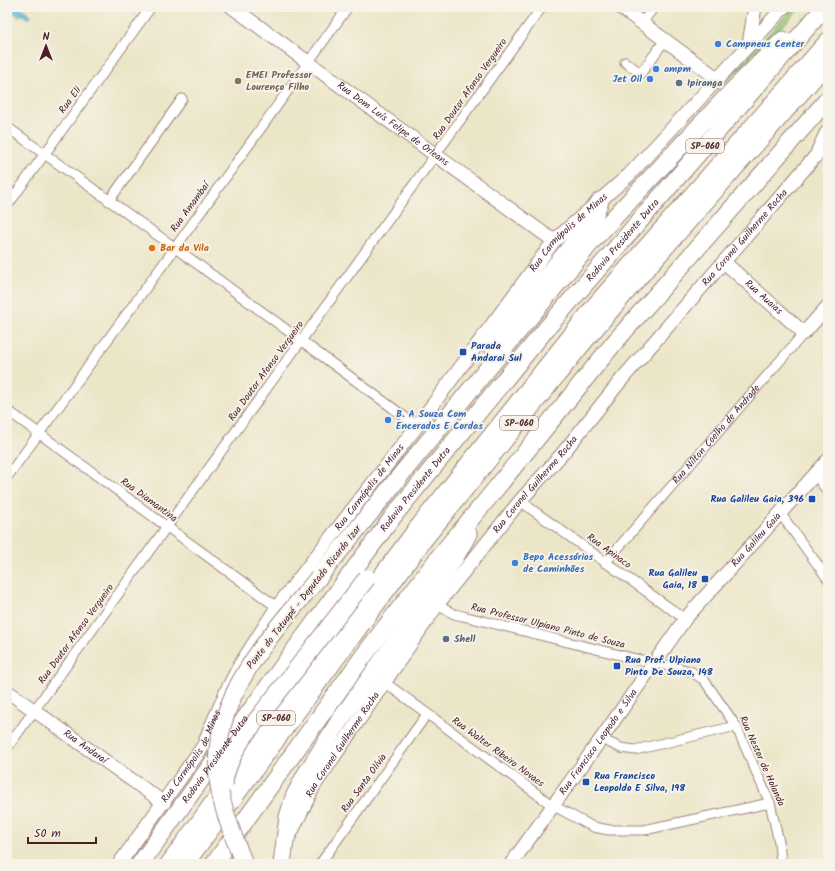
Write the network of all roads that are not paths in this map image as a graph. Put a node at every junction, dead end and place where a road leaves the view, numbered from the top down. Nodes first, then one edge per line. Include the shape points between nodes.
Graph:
1 (151, 7) edge
2 (232, 7) edge
3 (348, 7) edge
4 (542, 7) edge
5 (620, 7) edge
6 (654, 7) edge
7 (755, 7) edge
8 (784, 7) edge
9 (815, 7) edge
10 (825, 7) edge
11 (642, 23) junction
12 (665, 40) junction
13 (828, 41) edge
14 (749, 44) junction
15 (308, 62) junction
16 (626, 62) dead end
17 (828, 62) edge
18 (718, 79) junction
19 (182, 99) dead end
20 (828, 99) edge
21 (7, 127) edge
22 (828, 134) edge
23 (824, 148) edge
24 (44, 154) junction
25 (436, 156) junction
26 (109, 201) junction
27 (600, 201) junction
28 (7, 206) edge
29 (554, 241) junction
30 (174, 247) junction
31 (724, 262) junction
32 (828, 306) edge
33 (804, 333) junction
34 (301, 341) junction
35 (7, 410) edge
36 (504, 420) junction
37 (418, 426) junction
38 (38, 433) junction
39 (828, 460) edge
40 (815, 474) junction
41 (7, 477) edge
42 (399, 477) junction
43 (828, 492) edge
44 (520, 501) junction
45 (485, 502) junction
46 (780, 513) junction
47 (167, 527) junction
48 (606, 563) junction
49 (828, 579) edge
50 (438, 605) junction
51 (278, 607) junction
52 (685, 619) junction
53 (655, 662) junction
54 (384, 682) junction
55 (7, 691) edge
56 (34, 710) junction
57 (427, 714) junction
58 (736, 726) junction
59 (601, 739) junction
60 (7, 748) edge
61 (222, 799) junction
62 (164, 802) junction
63 (770, 804) junction
64 (552, 805) junction
65 (250, 815) junction
66 (282, 858) edge
67 (118, 864) edge
68 (140, 864) edge
69 (168, 864) edge
70 (185, 864) edge
71 (206, 864) edge
72 (214, 864) edge
73 (244, 864) edge
74 (320, 864) edge
75 (511, 864) edge
76 (781, 864) edge

1 - 24 street, Rua Eli
2 - 15 main road, Rua Dom Luís Felipe de Orleans
3 - 15 street, Rua Amambaí
4 - 25 street, Rua Doutor Afonso Vergueiro
5 - 11 main road
6 - 11 street
7 - 14 main road
8 - 14 main road, Rua Carmópolis de Minas
9 - 42 highway via 730,92 593,240
10 - 68 highway, Rodovia Presidente Dutra / SP-060 via 546,329 395,514
11 - 12 main road
12 - 16 street via 641,73
12 - 18 main road
13 - 36 highway, SP-060 via 598,302
14 - 18 main road, Rua Carmópolis de Minas
15 - 25 main road, Rua Dom Luís Felipe de Orleans
15 - 30 street, Rua Amambaí
17 - 70 highway, SP-060 via 587,338 426,538
18 - 27 main road, Rua Carmópolis de Minas via 629,175
19 - 26 street
20 - 45 highway, SP-060 via 614,343
21 - 24 street
22 - 23 highway
23 - 31 main road, Rua Coronel Guilherme Rocha
24 - 26 street
24 - 28 street, Rua Eli
25 - 29 main road, Rua Dom Luís Felipe de Orleans
25 - 34 street, Rua Doutor Afonso Vergueiro
26 - 30 street
27 - 29 main road, Rua Carmópolis de Minas
27 - 42 highway via 592,221 531,295 428,429
29 - 37 main road, Rua Carmópolis de Minas
30 - 34 street
30 - 38 street, Rua Amambaí
31 - 33 main road, Rua Auaias
31 - 44 main road, Rua Coronel Guilherme Rocha
32 - 33 main road, Rua Nílton Coelho de Andrade
33 - 48 street, Rua Nílton Coelho de Andrade
34 - 37 street
34 - 47 street, Rua Doutor Afonso Vergueiro
35 - 38 street, Rua Diamantina
36 - 61 highway, bridge via 478,438 242,739 231,757 224,778
36 - 69 highway, SP-060 via 416,530
37 - 51 main road, Rua Carmópolis de Minas
38 - 41 street, Rua Amambaí
38 - 47 street, Rua Diamantina
39 - 40 main road, Rua Galileu Gaia
40 - 43 street
40 - 46 main road, Rua Galileu Gaia
42 - 61 highway, Ponte do Tatuapé - Deputado Ricardo Izar, bridge via 245,672 224,719 219,743 217,767
44 - 48 street, Rua Apinaco
44 - 50 main road, Rua Coronel Guilherme Rocha
45 - 65 highway, SP-060 via 443,552 362,658
45 - 66 highway via 454,559 338,723 306,774 288,816
46 - 49 street
46 - 52 main road, Rua Galileu Gaia
47 - 51 street, Rua Diamantina
47 - 56 street, Rua Doutor Afonso Vergueiro
48 - 52 street, Rua Apinaco
50 - 53 street, Rua Professor Ulpiano Pinto de Souza via 454,614
50 - 54 main road, Rua Coronel Guilherme Rocha
51 - 62 main road, Rua Carmópolis de Minas via 240,664 204,745
52 - 53 main road, Rua Francisco Leopodo e Silva
53 - 58 street, Rua Nestor de Holanda via 692,672 704,680
53 - 59 main road, Rua Francisco Leopodo e Silva
54 - 57 street, Rua Walter Ribeiro Novaes
54 - 66 main road, Rua Coronel Guilherme Rocha via 314,786 291,831
55 - 56 main road, Rua Andaraí
56 - 60 street, Rua Doutor Afonso Vergueiro
56 - 62 main road, Rua Andaraí
57 - 64 street, Rua Walter Ribeiro Novaes
57 - 74 street, Rua Santa Olívia
58 - 59 street via 635,750 621,748
58 - 63 street, Rua Nestor de Holanda
59 - 64 main road, Rua Francisco Leopodo e Silva
61 - 73 highway, Ponte do Tatuapé - Deputado Ricardo Izar, bridge
62 - 67 main road, Rua Carmópolis de Minas
63 - 64 street, Rua Walter Ribeiro Novaes via 644,830 608,830 593,827
63 - 76 street, Rua Nestor de Holanda via 780,842
64 - 75 main road, Rua Francisco Leopodo e Silva
65 - 71 highway
65 - 72 highway

